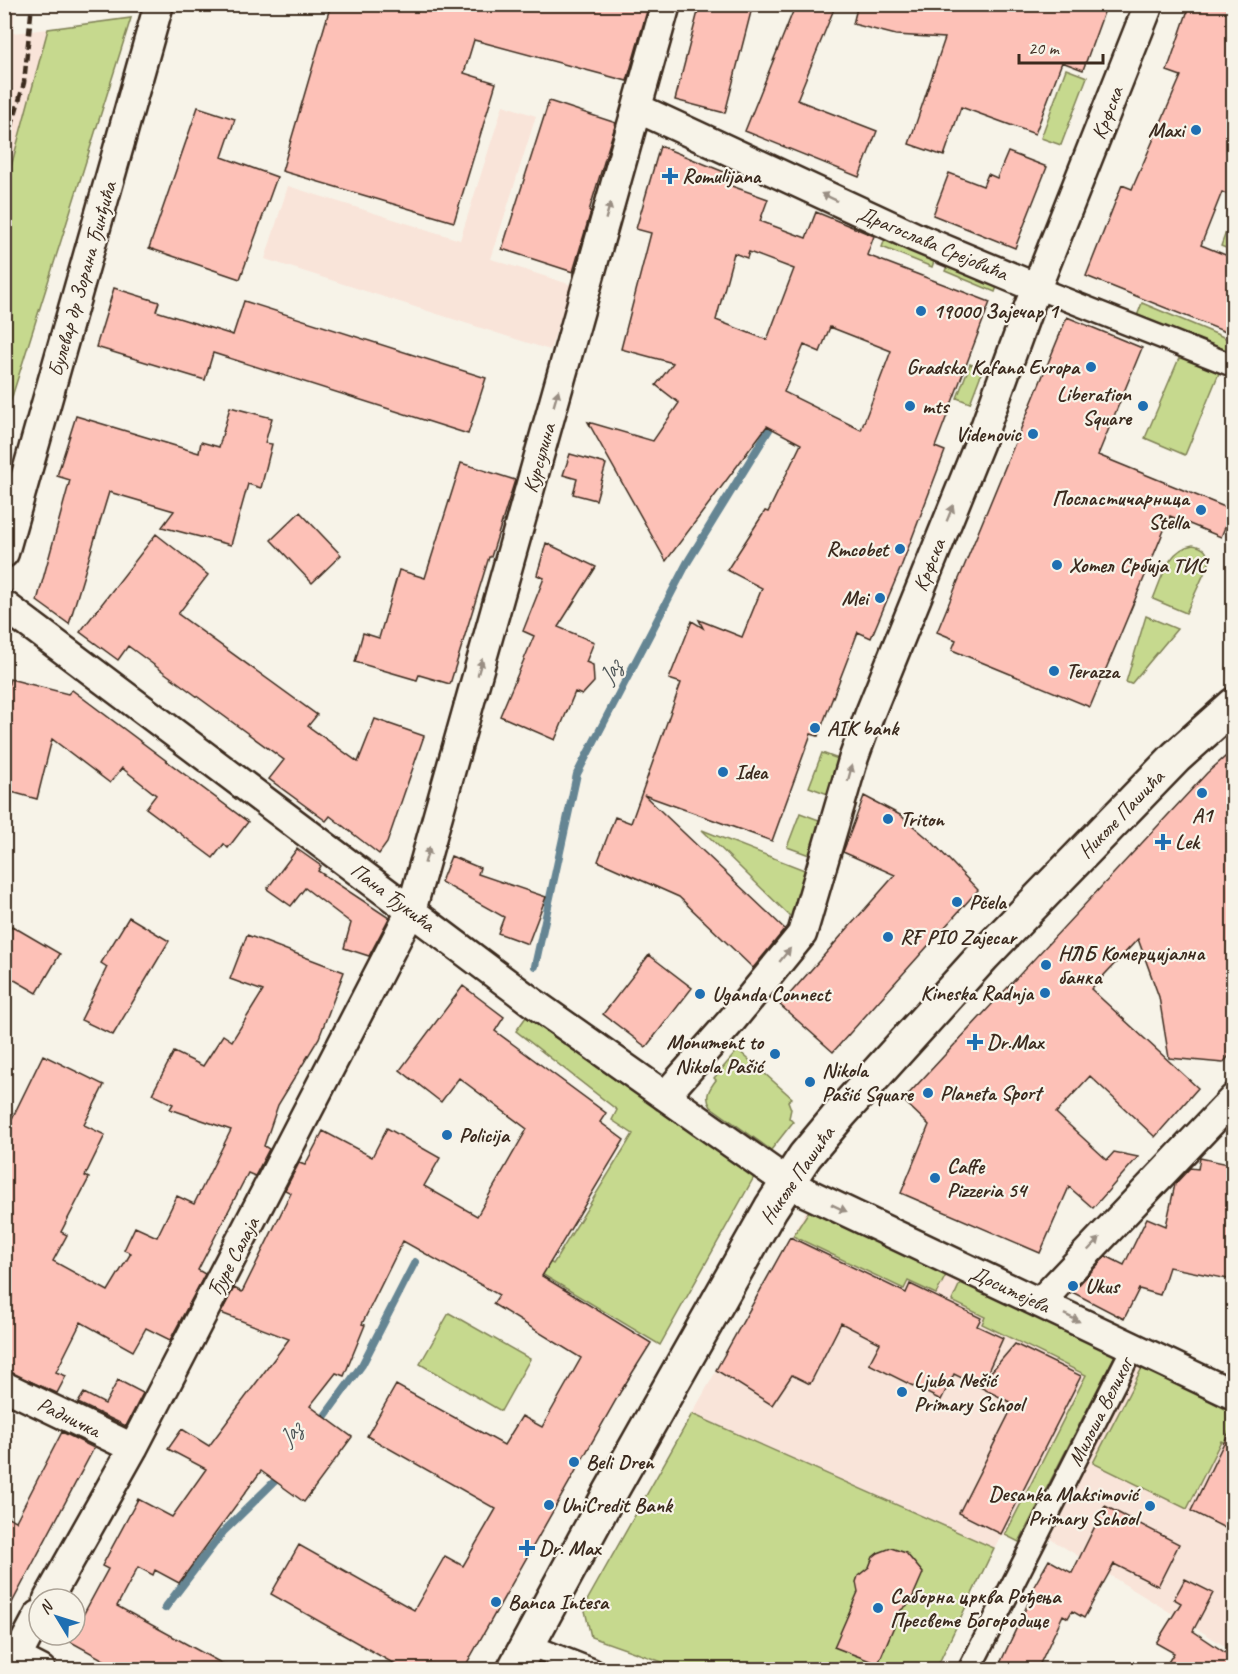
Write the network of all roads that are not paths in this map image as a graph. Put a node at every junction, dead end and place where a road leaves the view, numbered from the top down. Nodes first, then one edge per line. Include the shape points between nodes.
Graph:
1 (159, 4) edge
2 (666, 4) edge
3 (1149, 4) edge
4 (637, 108) junction
5 (1037, 288) junction
6 (1233, 366) edge
7 (4, 553) edge
8 (4, 605) edge
9 (1233, 705) edge
10 (411, 911) junction
11 (665, 1096) junction
12 (1233, 1098) edge
13 (787, 1181) junction
14 (1040, 1302) junction
15 (1134, 1347) junction
16 (4, 1386) edge
17 (1233, 1395) edge
18 (133, 1448) junction
19 (55, 1587) edge
20 (27, 1633) edge
21 (520, 1657) edge
22 (10, 1659) edge
23 (41, 1670) edge
24 (593, 1670) edge
25 (969, 1670) edge

1 - 7 street, Булевар др Зорана Ђинђића
2 - 4 street, Курсулина
3 - 5 street, Крфска
5 -> 4 street, Драгослава Срејовића via 915,237
10 -> 4 street, Курсулина
5 - 6 street, Драгослава Срејовића
11 -> 5 street, Крфска via 802,934 870,713 979,444
8 - 10 street, Пана Ђукића
9 - 13 street, Николе Пашића via 1176,757 984,955 840,1113
10 - 11 street, Пана Ђукића
10 - 18 street, Ђуре Салаја
11 - 13 street, Пана Ђукића
14 -> 12 street
13 -> 14 street, Доситејева
13 - 21 street, Николе Пашића
14 -> 15 street, Доситејева
15 - 17 street, Доситејева
15 - 25 street, Милоша Великог
16 - 18 street, Радничка
18 - 19 street, Ђуре Салаја
20 - 22 street
21 - 24 street
22 - 23 street

